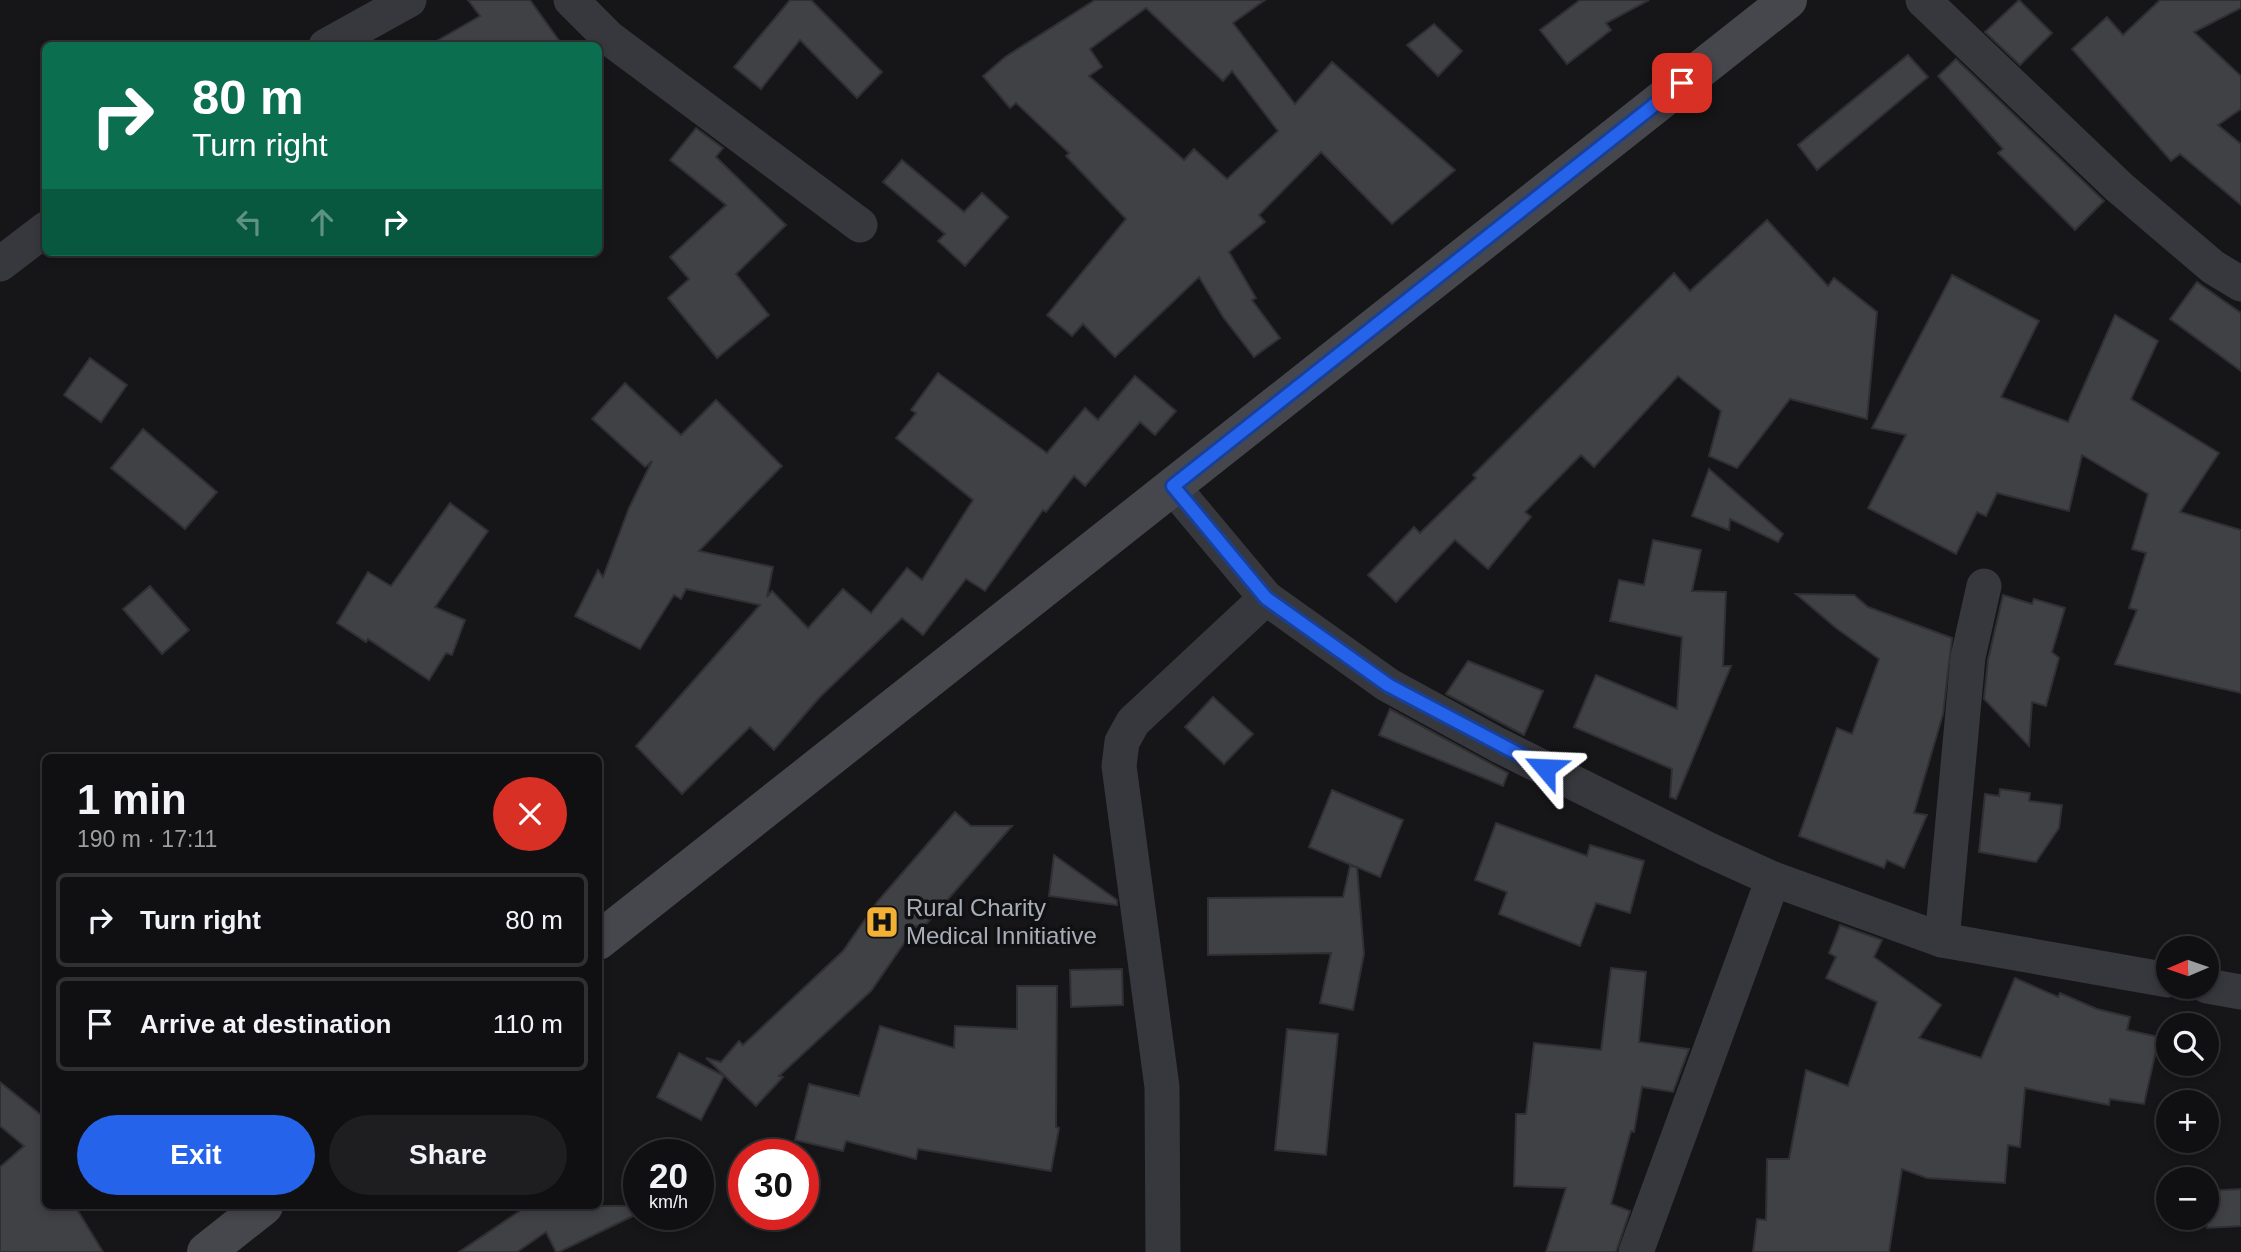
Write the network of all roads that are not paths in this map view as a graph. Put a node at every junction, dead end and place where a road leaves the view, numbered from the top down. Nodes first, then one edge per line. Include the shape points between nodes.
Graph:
1 (409, 0) edge
2 (571, 0) edge
3 (1788, 0) edge
4 (1923, 0) edge
5 (333, 42) edge
6 (860, 225) dead end
7 (42, 232) edge
8 (0, 264) edge
9 (2241, 284) edge
10 (1173, 486) junction
11 (1984, 586) dead end
12 (1266, 598) junction
13 (1773, 879) junction
14 (602, 938) edge
15 (1942, 940) junction
16 (2156, 978) edge
17 (2219, 988) edge
18 (2241, 992) edge
19 (260, 1209) edge
20 (205, 1252) edge
21 (1163, 1252) edge
22 (1636, 1252) edge

1 - 5 street
2 - 6 street via 609,38
3 - 10 main road
4 - 9 street via 2119,187 2213,267
7 - 8 street
10 - 12 street
10 - 14 main road
11 - 15 street via 1968,657
12 - 13 street via 1388,685 1498,745
12 - 21 street via 1133,722 1122,742 1119,766 1162,1087
13 - 15 street
13 - 22 street
15 - 16 street
17 - 18 street
19 - 20 main road

